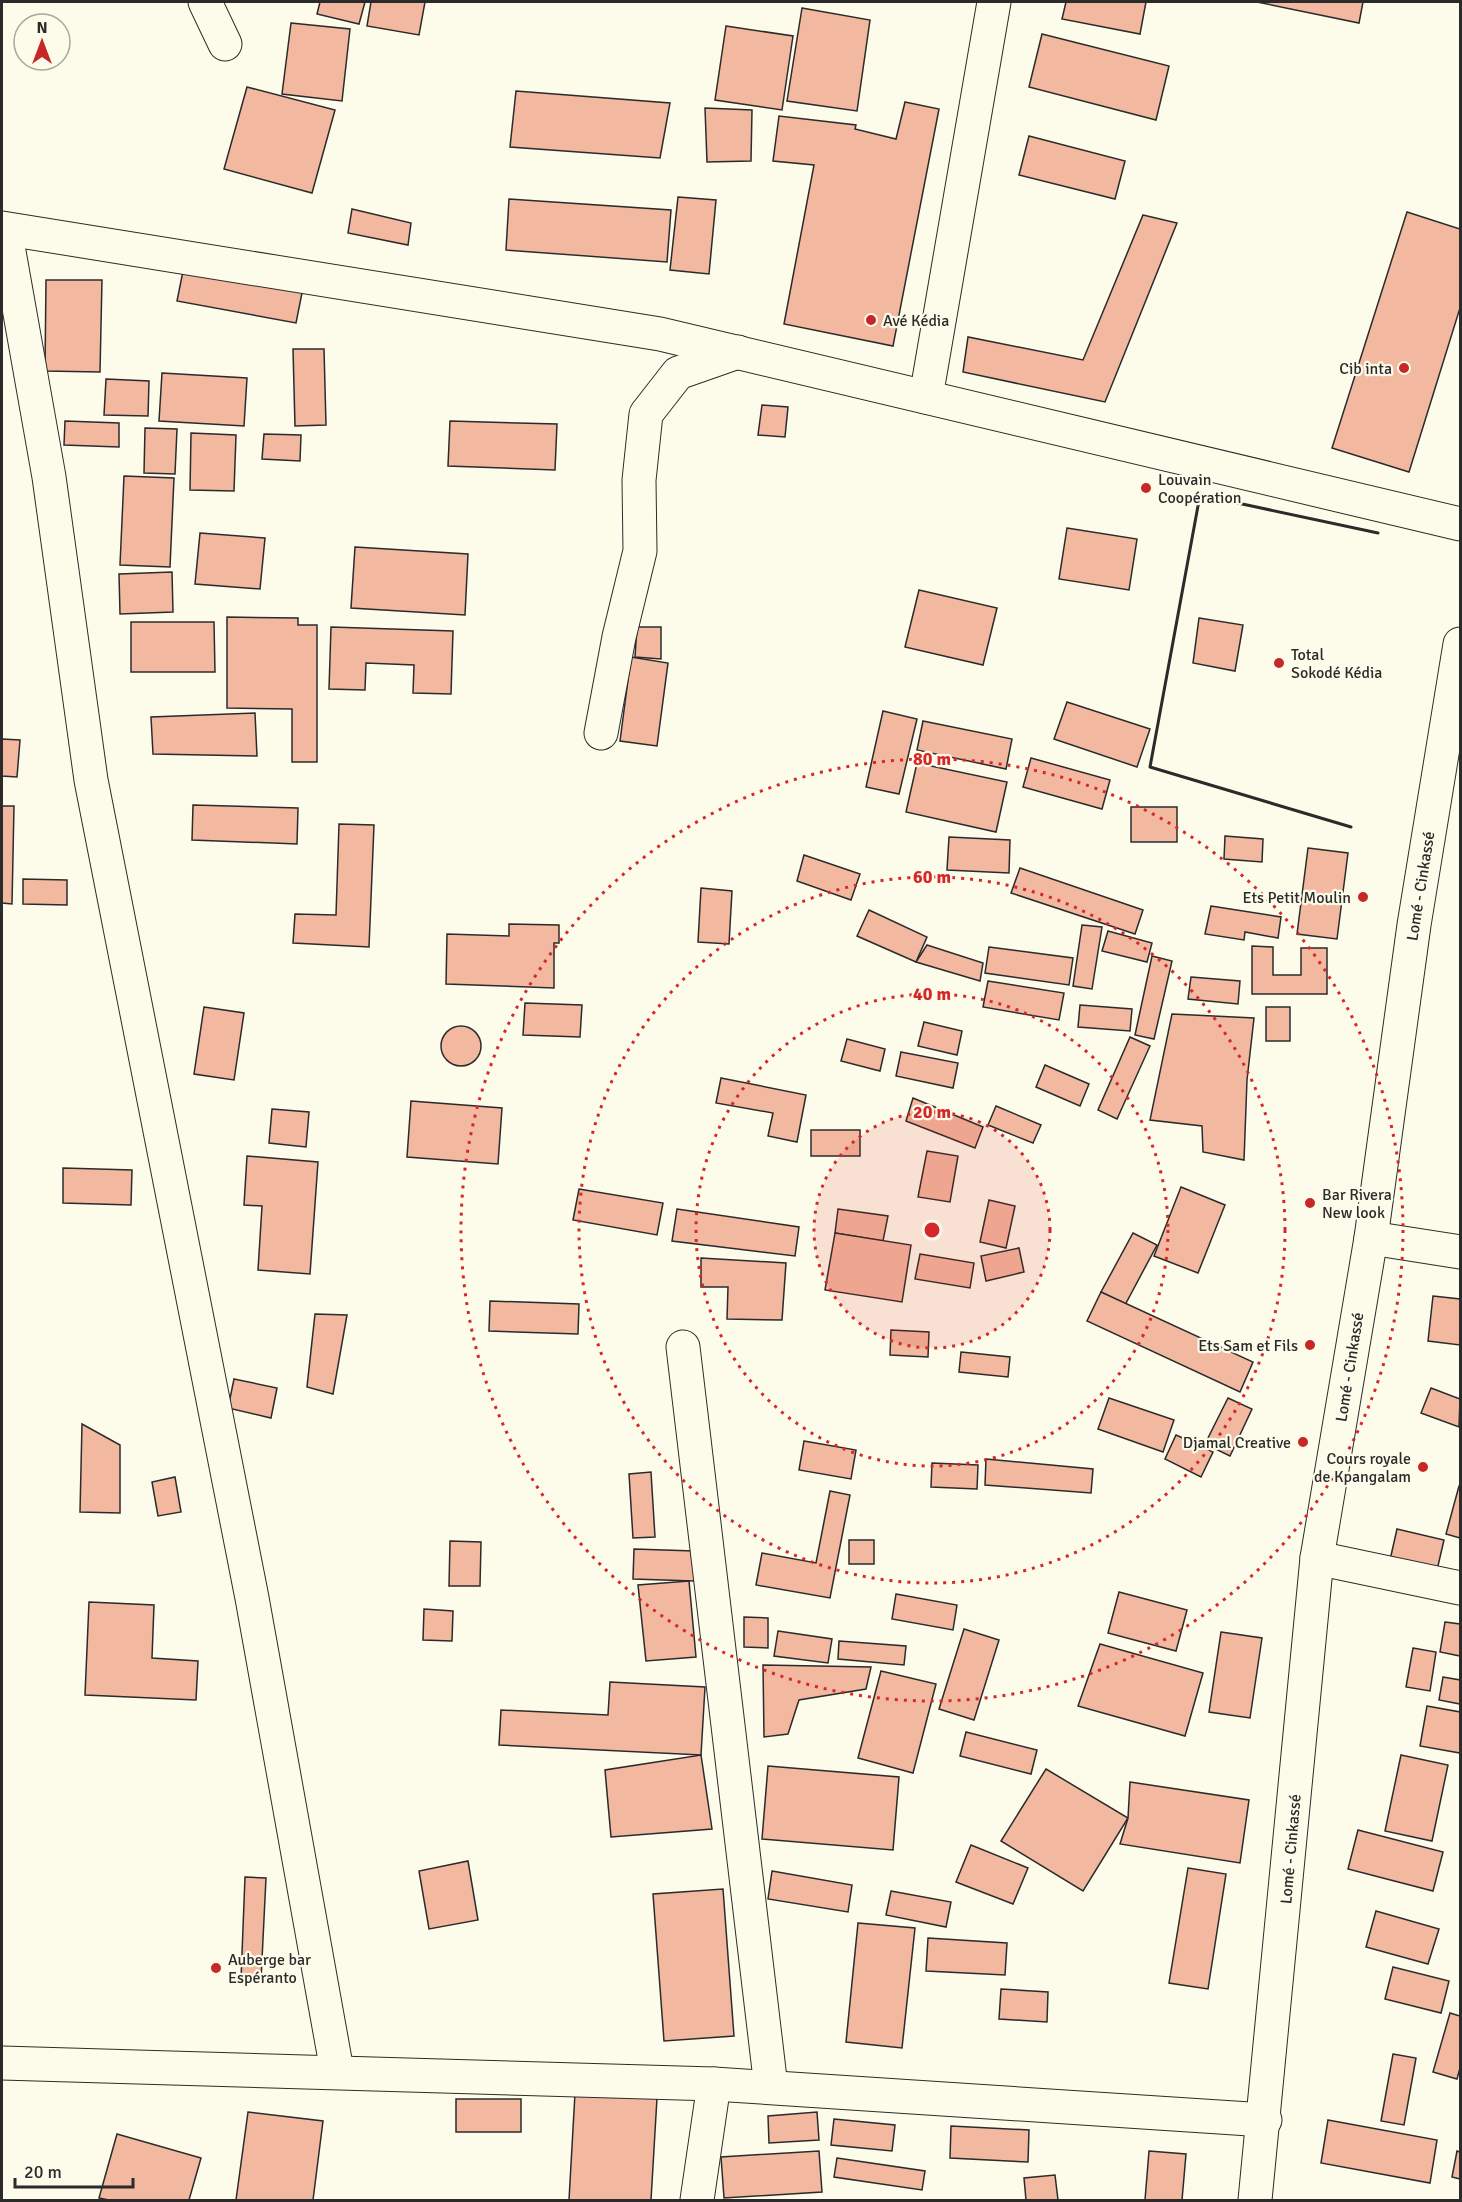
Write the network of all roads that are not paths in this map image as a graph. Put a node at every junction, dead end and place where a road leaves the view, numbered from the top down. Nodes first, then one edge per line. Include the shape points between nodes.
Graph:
1 (206, 2) edge
2 (994, 2) edge
3 (225, 44) dead end
4 (3, 229) edge
5 (738, 352) junction
6 (926, 397) junction
7 (1461, 524) edge
8 (1461, 644) edge
9 (601, 733) dead end
10 (1371, 1238) junction
11 (1461, 1252) edge
12 (683, 1347) dead end
13 (1317, 1558) junction
14 (1461, 1588) edge
15 (2, 2063) edge
16 (338, 2071) junction
17 (714, 2084) junction
18 (771, 2087) junction
19 (1265, 2120) junction
20 (697, 2200) edge
21 (1255, 2200) edge

1 - 3 main road
2 - 6 main road
4 - 5 main road via 660,334
4 - 16 main road via 49,477 91,780 252,1598
5 - 6 main road
5 - 9 main road via 678,373 646,414 639,480 640,551 623,615
6 - 7 main road
8 - 10 main road, Lomé - Cinkassé via 1414,925
10 - 11 main road
10 - 13 main road, Lomé - Cinkassé
12 - 18 main road
13 - 14 main road
13 - 19 main road, Lomé - Cinkassé
15 - 16 main road
16 - 17 main road
17 - 18 main road
17 - 20 main road
18 - 19 main road
19 - 21 main road, Lomé - Cinkassé

